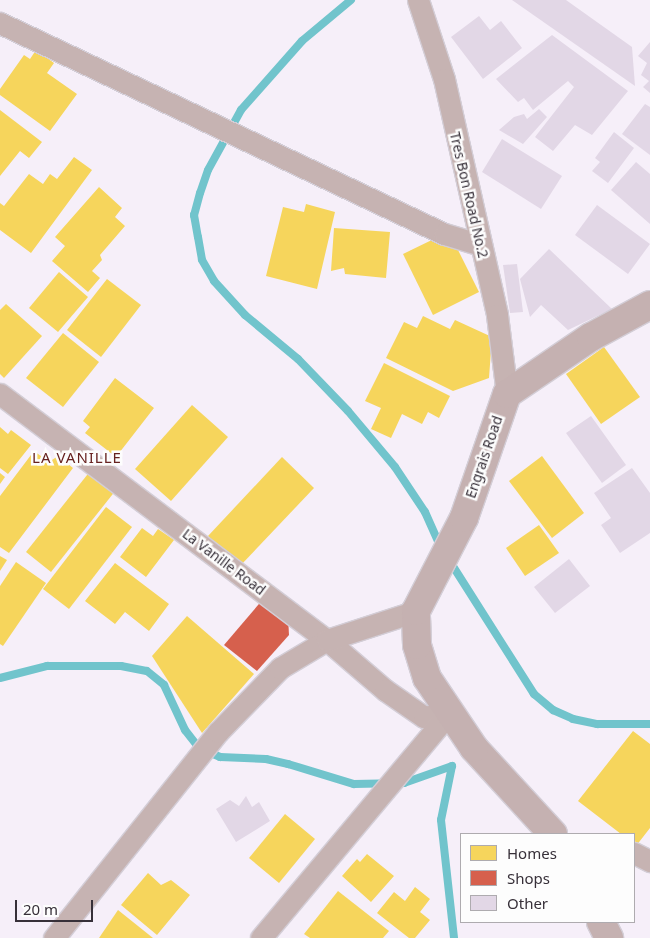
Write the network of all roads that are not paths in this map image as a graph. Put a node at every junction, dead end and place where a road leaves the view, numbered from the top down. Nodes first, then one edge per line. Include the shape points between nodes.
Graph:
1 (418, 0) edge
2 (0, 23) edge
3 (480, 245) junction
4 (650, 304) edge
5 (506, 394) junction
6 (0, 395) edge
7 (422, 599) junction
8 (327, 640) junction
9 (450, 712) junction
10 (552, 833) edge
11 (635, 854) edge
12 (650, 861) edge
13 (602, 923) edge
14 (54, 938) edge
15 (261, 938) edge
16 (609, 938) edge

1 - 3 street, Tres Bon Road No.2 via 444,79
2 - 3 street via 445,234
3 - 5 street, Tres Bon Road No.2 via 497,315
4 - 5 street via 591,337
5 - 7 street, Engrais Road via 450,549
6 - 8 street, La Vanille Road
7 - 8 street
7 - 9 street via 417,645 427,678
8 - 9 street, La Vanille Road via 385,690 424,717
8 - 14 street via 280,668 218,732
9 - 10 street via 474,748
9 - 15 street
11 - 12 street
13 - 16 street

